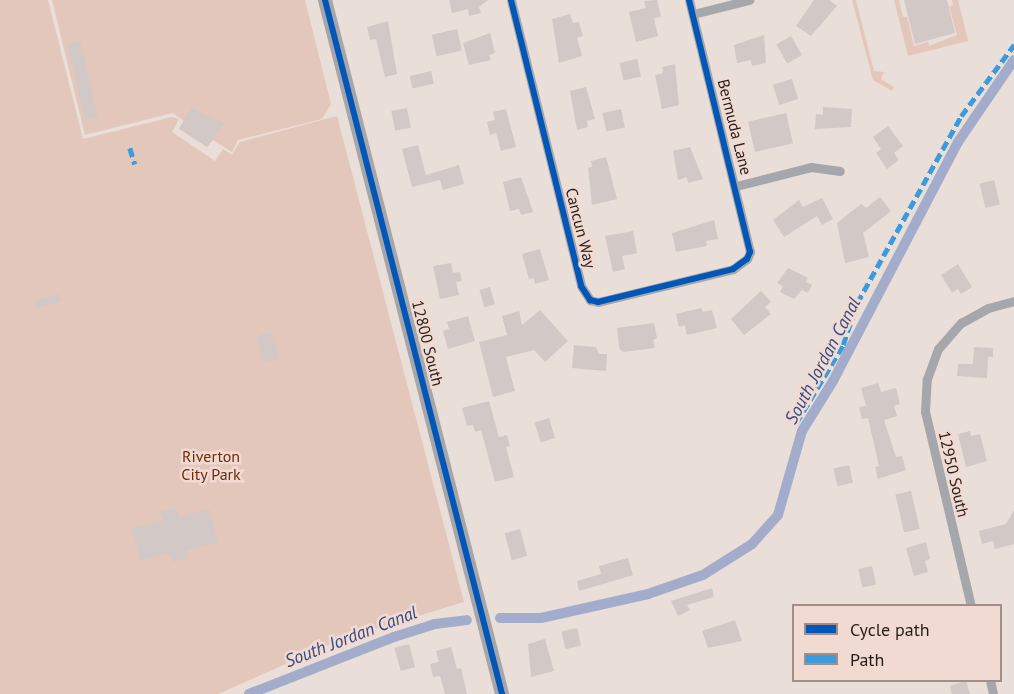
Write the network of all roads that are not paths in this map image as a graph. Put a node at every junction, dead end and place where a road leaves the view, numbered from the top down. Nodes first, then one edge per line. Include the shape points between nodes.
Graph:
1 (325, 0) edge
2 (510, 0) edge
3 (689, 0) edge
4 (749, 0) edge
5 (693, 14) junction
6 (840, 171) dead end
7 (736, 186) junction
8 (747, 259) joint
9 (1014, 301) edge
10 (970, 604) edge
11 (502, 694) edge

1 - 11 street, 12800 South
2 - 8 street, Cancun Way via 581,286 590,300 606,302 733,269
3 - 5 street, Bermuda Lane
4 - 5 street
5 - 7 street, Bermuda Lane
6 - 7 street via 811,167
7 - 8 street, Bermuda Lane via 750,243
9 - 10 street, 12950 South via 974,315 948,335 927,379 925,412

